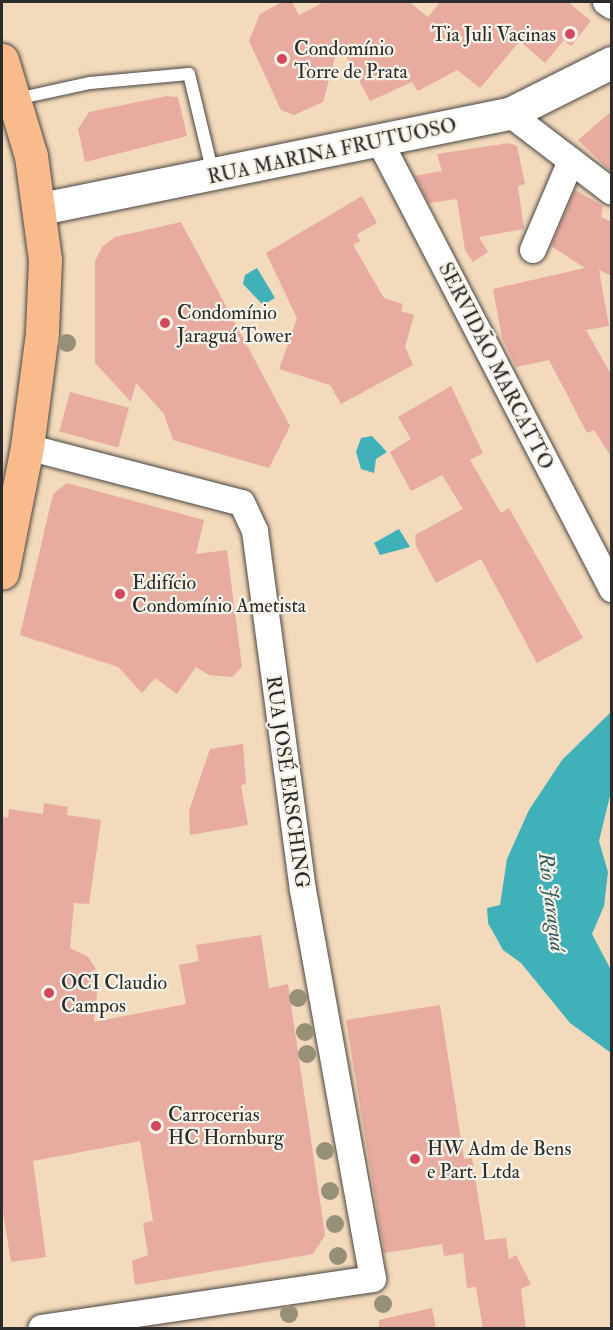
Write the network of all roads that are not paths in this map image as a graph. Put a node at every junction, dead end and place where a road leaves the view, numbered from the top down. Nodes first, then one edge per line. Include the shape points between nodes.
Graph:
1 (606, 2) edge
2 (612, 6) edge
3 (2, 60) edge
4 (612, 63) edge
5 (9, 103) edge
6 (510, 114) junction
7 (380, 142) junction
8 (571, 160) junction
9 (213, 175) junction
10 (612, 192) edge
11 (42, 208) junction
12 (533, 250) dead end
13 (27, 447) junction
14 (2, 573) edge
15 (612, 589) edge
16 (42, 1329) edge

1 - 2 street
3 - 5 main road
4 - 6 street, RUA MARINA FRUTUOSO
5 - 9 lane via 90,83 189,74
5 - 11 main road
6 - 7 street, RUA MARINA FRUTUOSO
6 - 8 street
7 - 9 street, RUA MARINA FRUTUOSO
7 - 15 street, SERVIDÃO MARCATTO
8 - 10 street
8 - 12 street
9 - 11 street, RUA MARINA FRUTUOSO
11 - 13 main road via 42,333
13 - 14 main road
13 - 16 street, RUA JOSÉ ERSCHING via 242,503 255,531 303,890 373,1280

